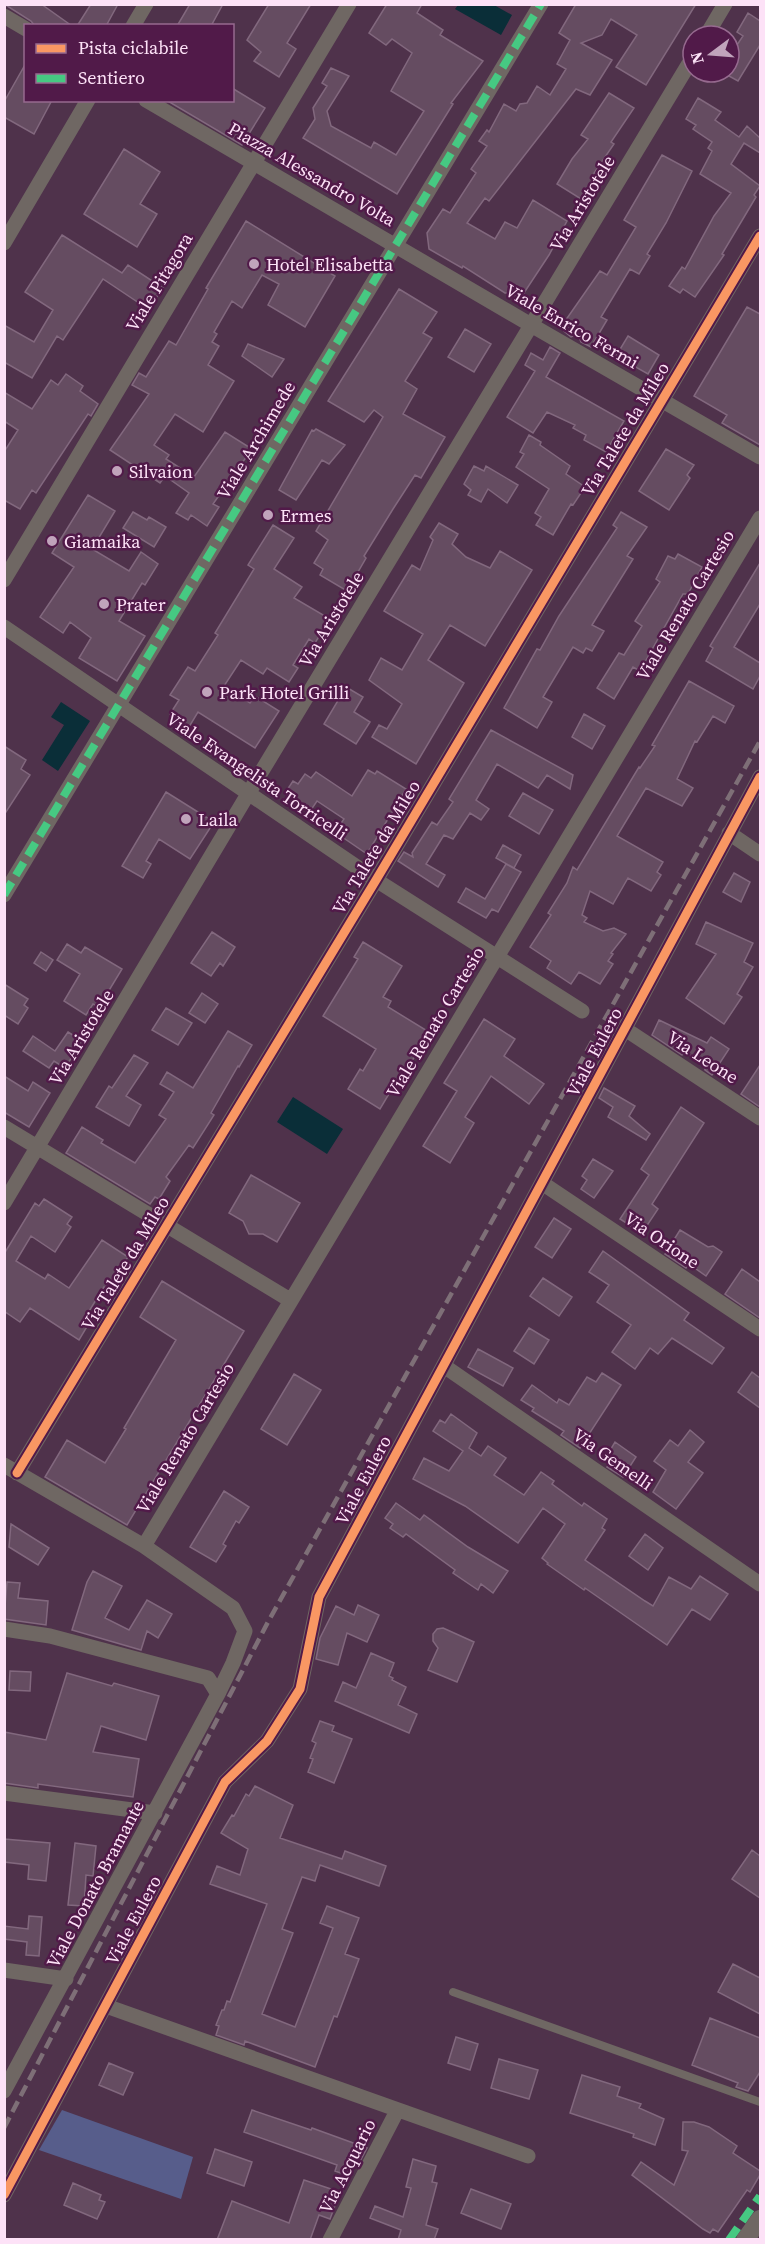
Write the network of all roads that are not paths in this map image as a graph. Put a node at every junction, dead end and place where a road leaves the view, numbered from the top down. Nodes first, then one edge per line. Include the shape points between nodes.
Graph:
1 (146, 4) edge
2 (349, 4) edge
3 (541, 4) edge
4 (725, 4) edge
5 (4, 16) edge
6 (134, 24) edge
7 (713, 24) edge
8 (24, 28) edge
9 (681, 77) edge
10 (87, 102) edge
11 (149, 102) edge
12 (253, 162) junction
13 (760, 236) edge
14 (4, 243) edge
15 (396, 245) junction
16 (531, 326) junction
17 (661, 401) junction
18 (760, 457) edge
19 (760, 518) edge
20 (4, 580) edge
21 (4, 627) edge
22 (120, 705) junction
23 (760, 777) edge
24 (248, 794) junction
25 (729, 833) junction
26 (760, 854) edge
27 (376, 880) junction
28 (4, 895) edge
29 (496, 958) junction
30 (582, 1011) dead end
31 (625, 1029) junction
32 (760, 1118) edge
33 (4, 1127) edge
34 (38, 1148) junction
35 (542, 1183) junction
36 (4, 1203) edge
37 (167, 1226) junction
38 (290, 1299) junction
39 (760, 1329) edge
40 (444, 1365) junction
41 (11, 1469) edge
42 (144, 1546) junction
43 (760, 1584) edge
44 (4, 1629) edge
45 (218, 1694) junction
46 (4, 1793) edge
47 (155, 1813) junction
48 (4, 1970) edge
49 (66, 1979) junction
50 (453, 1992) dead end
51 (106, 2006) junction
52 (4, 2091) edge
53 (760, 2102) edge
54 (397, 2111) junction
55 (528, 2156) dead end
56 (4, 2195) edge
57 (760, 2219) edge
58 (330, 2240) edge
59 (745, 2240) edge

1 - 6 street
2 - 12 street, Viale Pitagora
3 - 15 street, Viale Archimede
4 - 7 street
5 - 8 street
9 - 16 street, Via Aristotele
10 - 14 street
11 - 12 street, Piazza Alessandro Volta
12 - 15 street, Piazza Alessandro Volta
12 - 20 street, Viale Pitagora
13 - 17 street, Via Talete da Mileo
15 - 16 street, Viale Enrico Fermi
15 - 22 street, Viale Archimede
16 - 17 street, Viale Enrico Fermi
16 - 24 street, Via Aristotele
17 - 18 street, Viale Enrico Fermi
17 - 27 street, Via Talete da Mileo
19 - 29 street, Viale Renato Cartesio
21 - 22 street, Viale Evangelista Torricelli
22 - 24 street, Viale Evangelista Torricelli
22 - 28 street, Viale Archimede
23 - 25 street, Viale Eulero
24 - 27 street, Viale Evangelista Torricelli
24 - 34 street, Via Aristotele
25 - 26 street
25 - 31 street, Viale Eulero
27 - 29 street, Viale Evangelista Torricelli
27 - 37 street, Via Talete da Mileo
29 - 30 street, Viale Evangelista Torricelli
29 - 38 street, Viale Renato Cartesio
31 - 32 street, Via Leone
31 - 35 street, Viale Eulero
33 - 34 street
34 - 36 street, Via Aristotele
34 - 37 street
35 - 39 street, Via Orione
35 - 40 street, Viale Eulero
37 - 38 street
37 - 41 street, Via Talete da Mileo
38 - 42 street, Viale Renato Cartesio
40 - 43 street, Via Gemelli
40 - 51 street, Viale Eulero via 319,1598 300,1689 267,1741 225,1782
41 - 42 street
42 - 45 street, Viale Donato Bramante via 233,1608 245,1630
44 - 45 street via 50,1636 208,1677
45 - 47 street, Viale Donato Bramante
46 - 47 street
47 - 49 street, Viale Donato Bramante
48 - 49 street
49 - 52 street, Viale Donato Bramante
50 - 53 lane
51 - 54 street
51 - 56 street, Viale Eulero
54 - 55 street
54 - 58 street, Via Acquario
57 - 59 street

